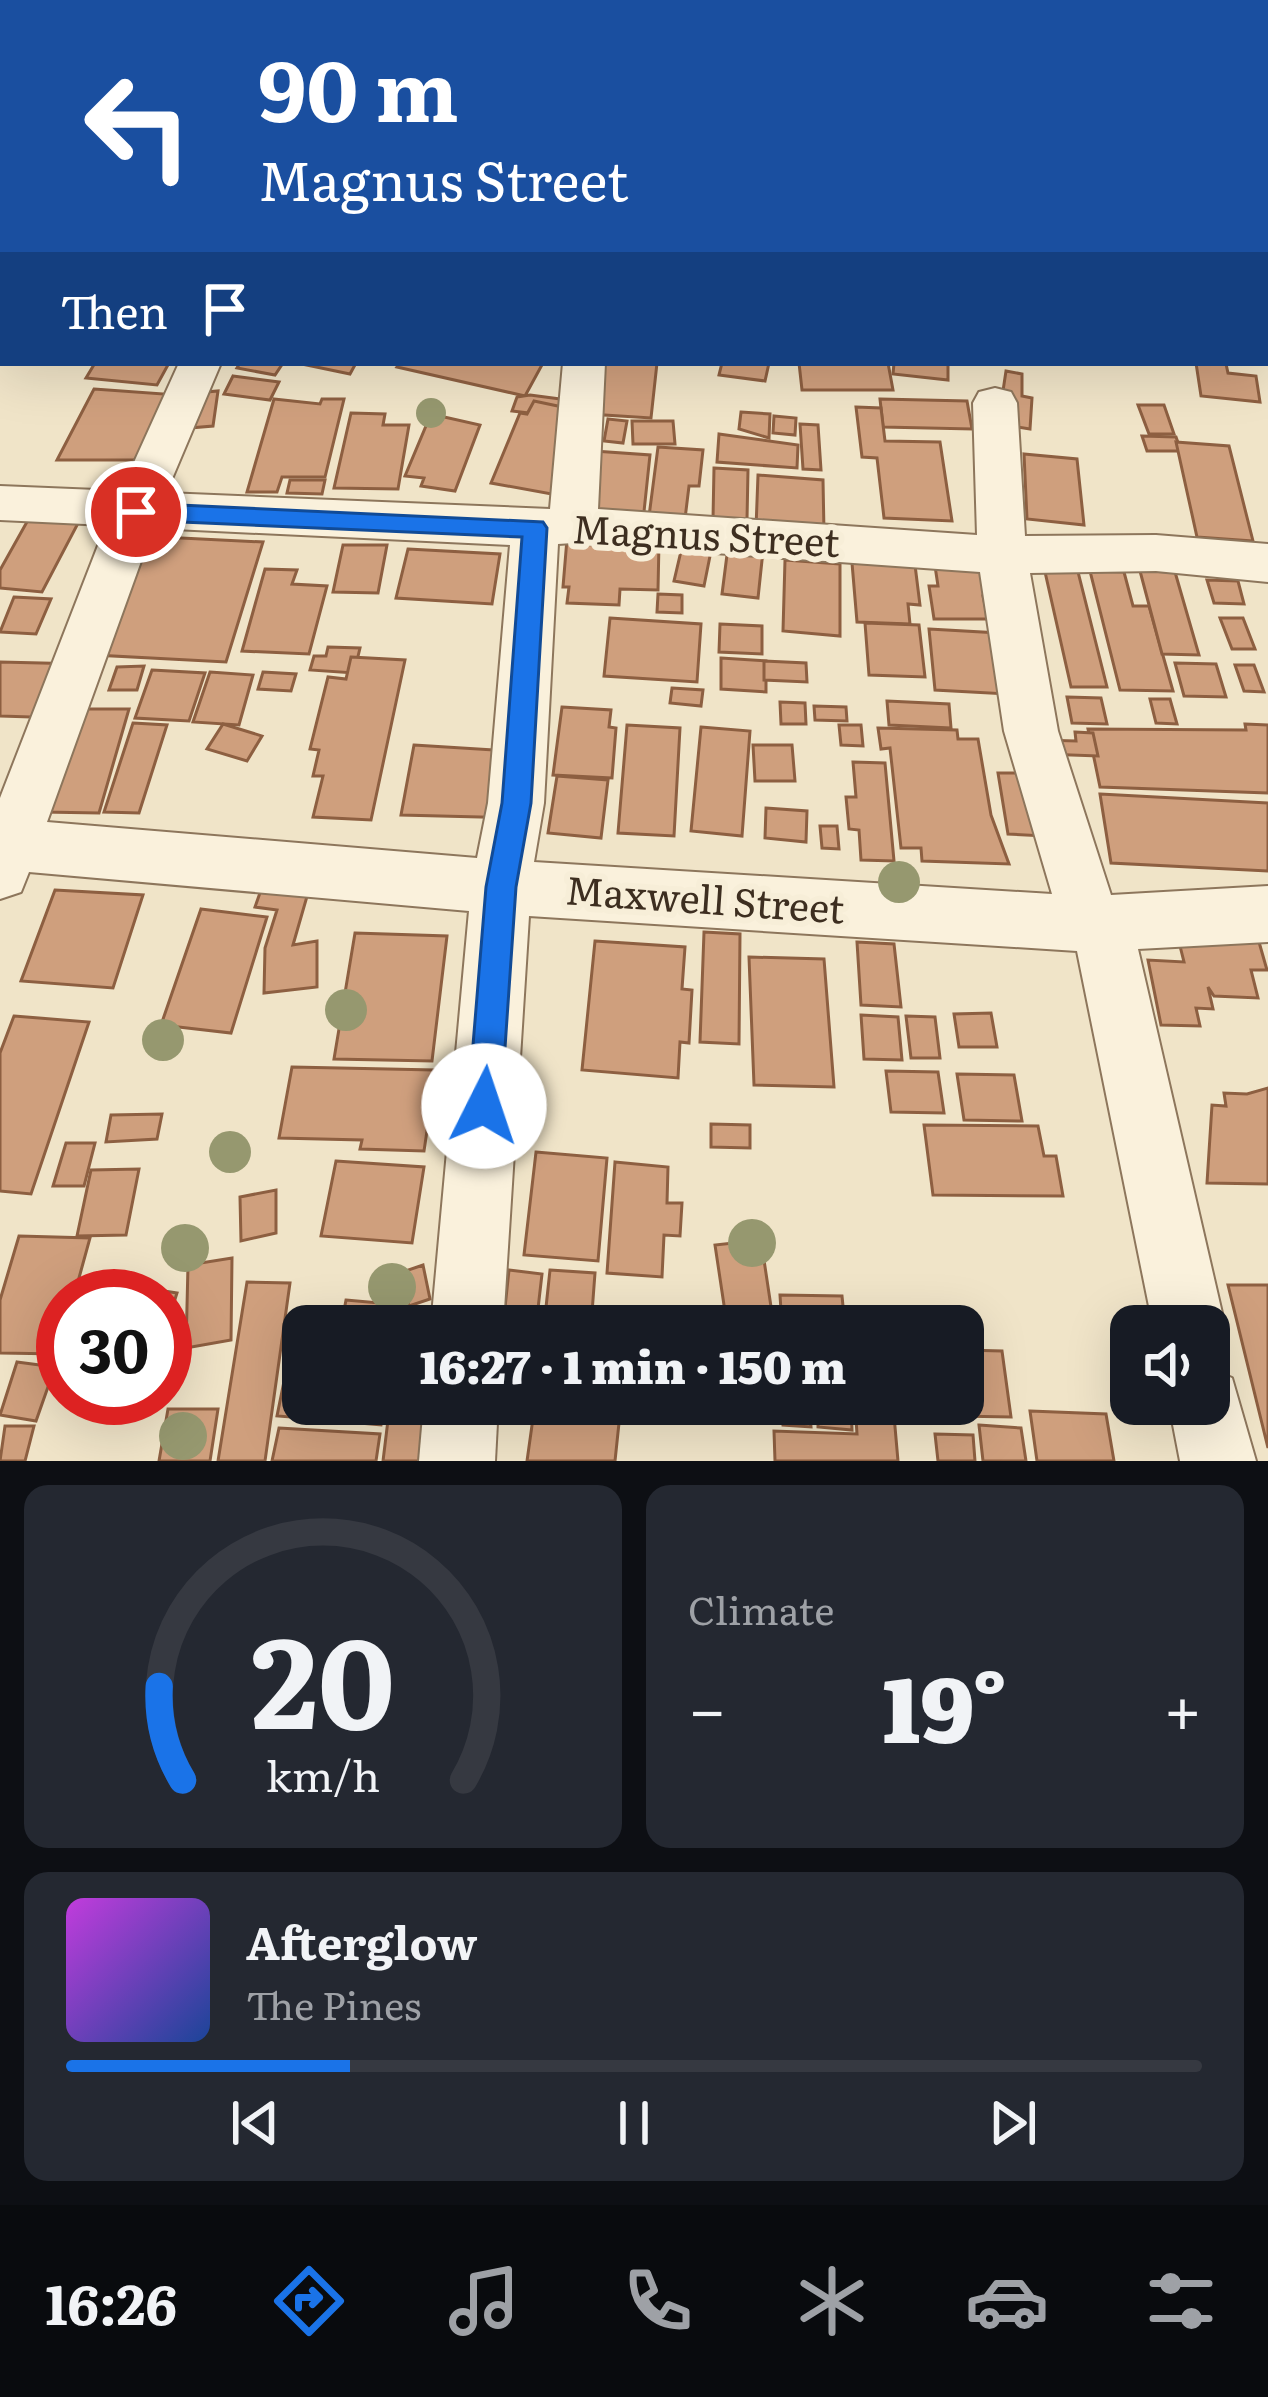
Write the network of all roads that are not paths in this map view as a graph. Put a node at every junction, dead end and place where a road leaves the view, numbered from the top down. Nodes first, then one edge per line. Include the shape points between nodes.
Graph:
1 (199, 366) edge
2 (583, 366) edge
3 (995, 403) dead end
4 (0, 503) edge
5 (136, 512) junction
6 (554, 526) junction
7 (1002, 555) junction
8 (1268, 563) edge
9 (3, 854) edge
10 (501, 887) junction
11 (1268, 914) edge
12 (1097, 924) junction
13 (469, 1305) edge
14 (1184, 1305) edge
15 (460, 1425) edge
16 (1210, 1425) edge
17 (457, 1461) edge
18 (1218, 1461) edge

1 - 5 street
2 - 6 street
3 - 7 street
4 - 5 street, Magnus Street
5 - 6 street, Magnus Street
5 - 9 street
6 - 7 street, Magnus Street
6 - 10 street
7 - 8 street, Magnus Street via 1156,553
7 - 12 street via 1031,730
9 - 10 street, Maxwell Street
10 - 12 street, Maxwell Street
10 - 13 street
11 - 12 street, Maxwell Street
12 - 14 street
15 - 17 street
16 - 18 street

